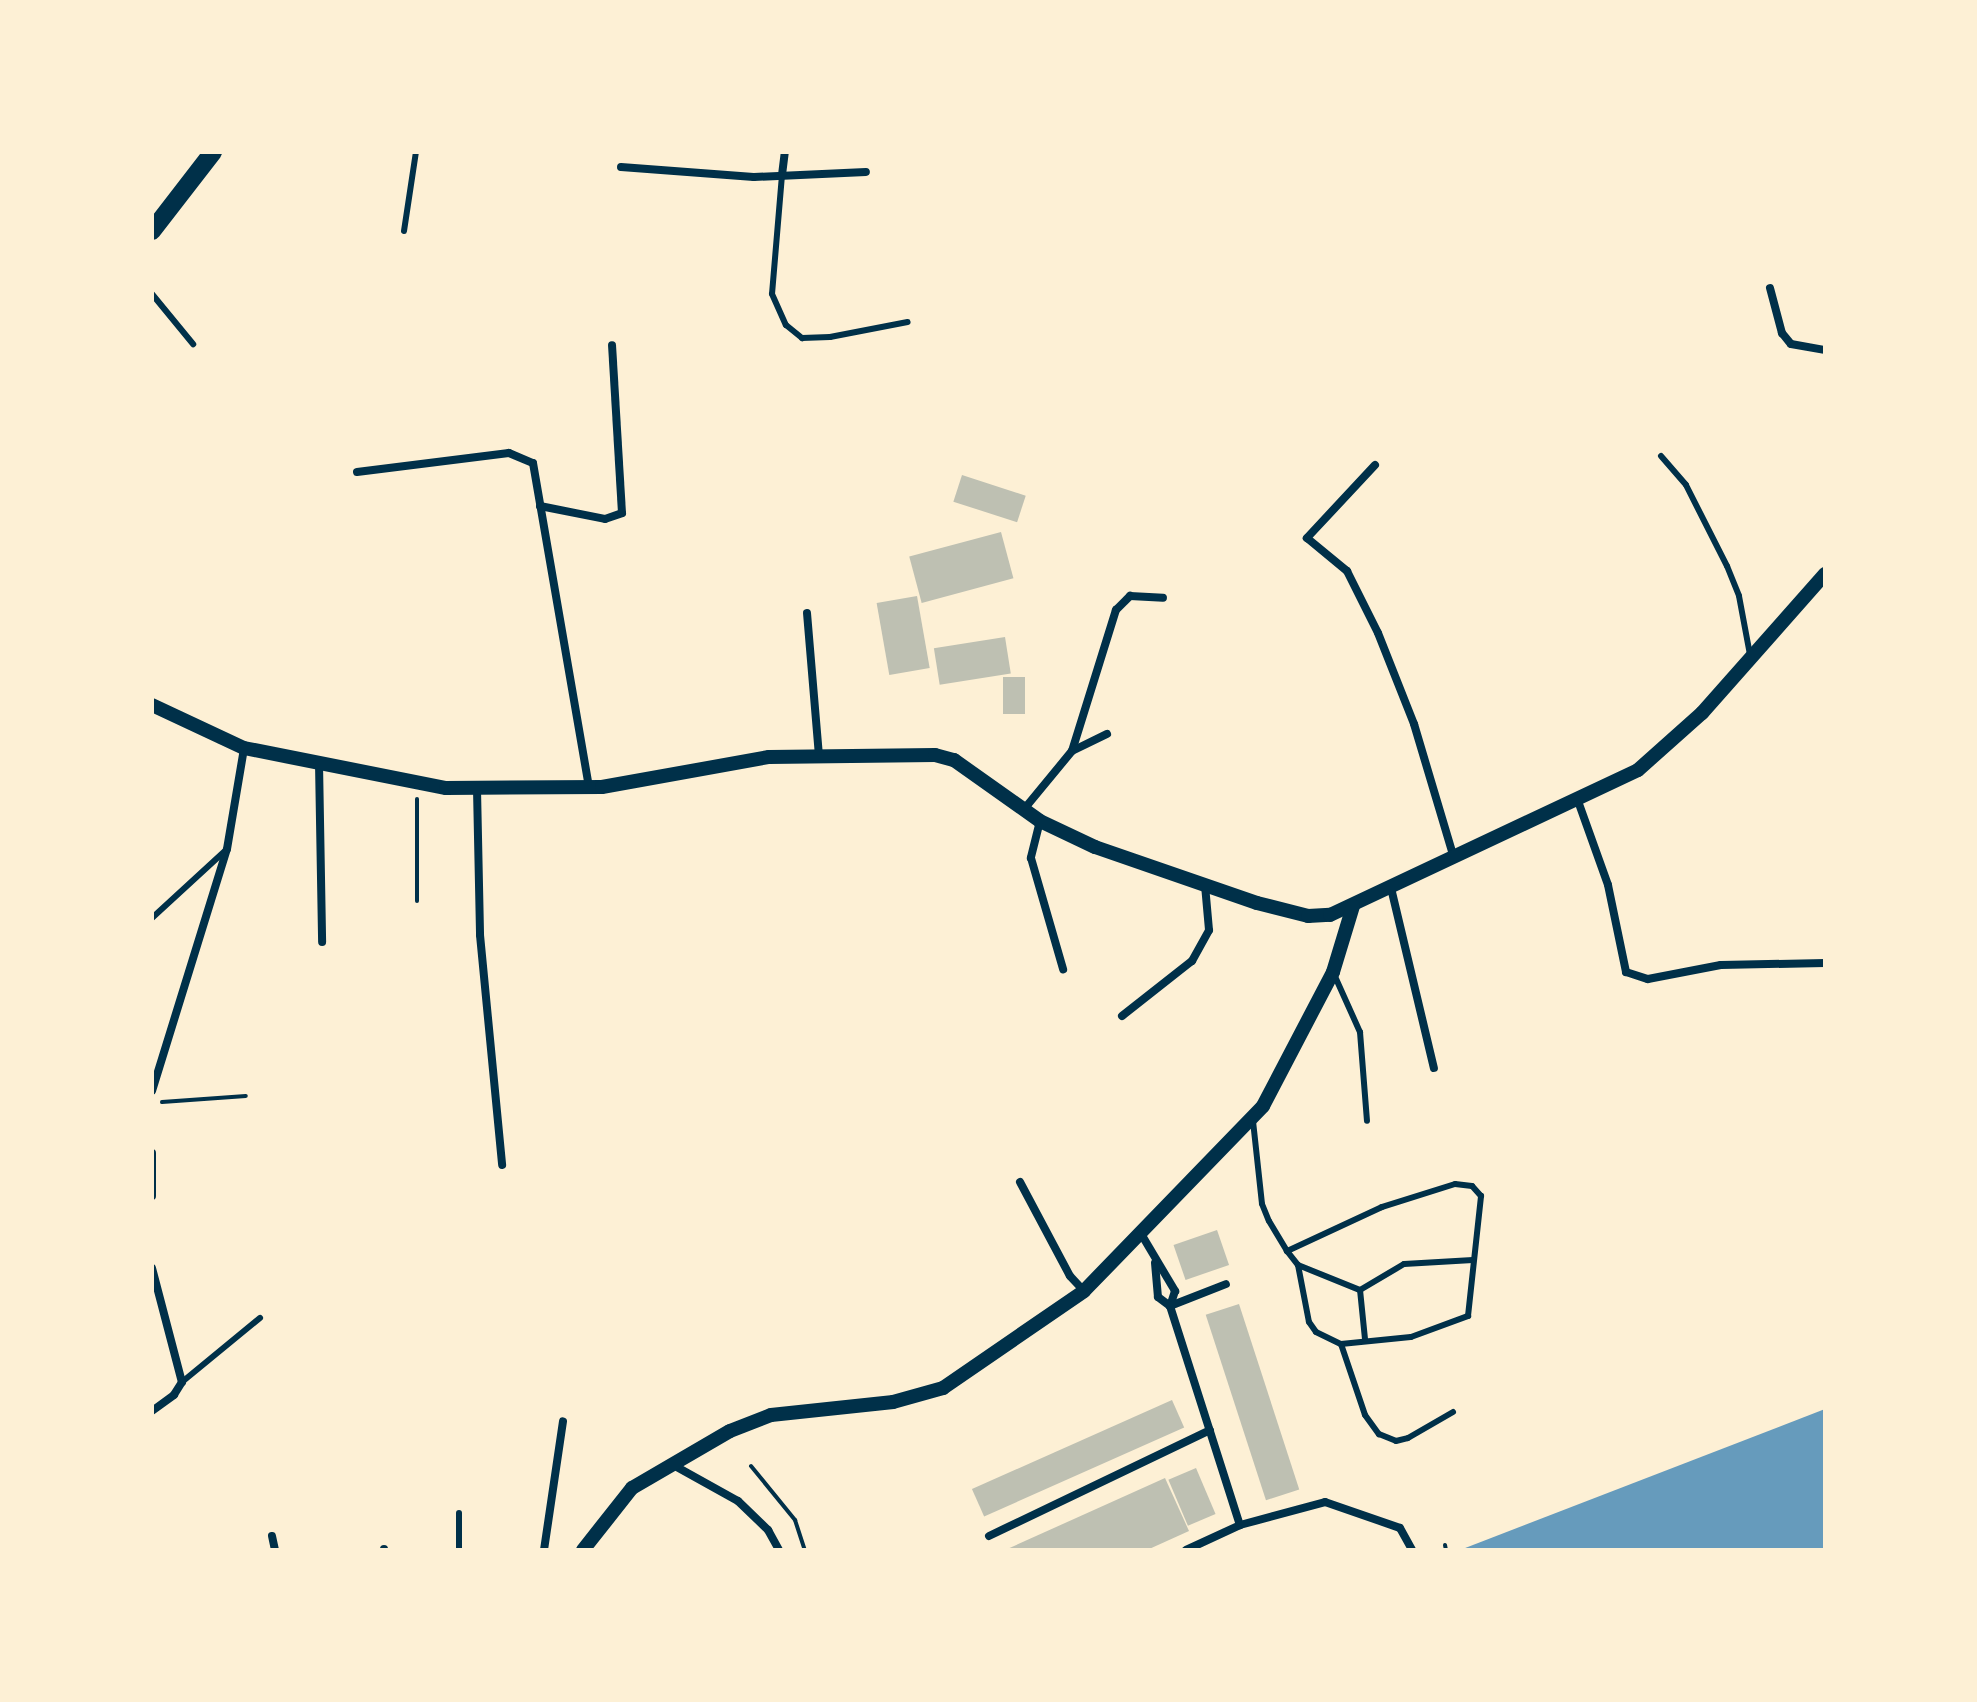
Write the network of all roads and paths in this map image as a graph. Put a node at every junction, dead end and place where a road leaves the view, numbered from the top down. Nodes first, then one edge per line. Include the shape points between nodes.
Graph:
1 (213, 152) edge
2 (416, 152) edge
3 (785, 152) edge
4 (621, 167) dead end
5 (866, 172) dead end
6 (782, 175) junction
7 (152, 231) edge
8 (404, 231) dead end
9 (1770, 288) dead end
10 (152, 294) edge
11 (908, 322) dead end
12 (193, 344) dead end
13 (612, 345) dead end
14 (1825, 350) edge
15 (1661, 456) dead end
16 (1375, 465) dead end
17 (357, 472) dead end
18 (540, 506) junction
19 (1825, 574) edge
20 (1163, 598) dead end
21 (807, 613) dead end
22 (1750, 655) junction
23 (152, 705) edge
24 (1107, 734) dead end
25 (244, 748) junction
26 (1072, 751) junction
27 (819, 755) junction
28 (319, 763) junction
29 (417, 782) junction
30 (589, 787) junction
31 (477, 789) junction
32 (1578, 801) junction
33 (1025, 808) junction
34 (1040, 821) junction
35 (227, 849) junction
36 (1454, 858) junction
37 (1205, 885) junction
38 (1391, 888) junction
39 (417, 901) dead end
40 (1353, 906) junction
41 (152, 918) edge
42 (322, 942) dead end
43 (1825, 963) edge
44 (1063, 969) dead end
45 (1333, 972) junction
46 (1122, 1016) dead end
47 (1434, 1068) dead end
48 (152, 1091) edge
49 (246, 1096) dead end
50 (152, 1103) edge
51 (1253, 1117) junction
52 (1367, 1121) dead end
53 (152, 1153) edge
54 (502, 1165) dead end
55 (1020, 1182) dead end
56 (152, 1196) edge
57 (1140, 1232) junction
58 (1287, 1251) junction
59 (1473, 1260) junction
60 (1155, 1263) junction
61 (1298, 1265) junction
62 (152, 1268) edge
63 (1226, 1284) dead end
64 (1360, 1290) junction
65 (1084, 1291) junction
66 (1170, 1306) junction
67 (260, 1318) dead end
68 (1365, 1339) junction
69 (1341, 1344) junction
70 (182, 1382) junction
71 (152, 1411) edge
72 (1453, 1412) dead end
73 (563, 1421) dead end
74 (1210, 1430) junction
75 (675, 1466) junction
76 (751, 1466) dead end
77 (459, 1513) dead end
78 (1240, 1525) junction
79 (272, 1536) dead end
80 (989, 1536) dead end
81 (275, 1550) edge
82 (459, 1550) edge
83 (544, 1550) edge
84 (583, 1550) edge
85 (779, 1550) edge
86 (805, 1550) edge
87 (1186, 1550) edge
88 (1412, 1550) edge

1 - 7 main road
2 - 8 lane
3 - 6 street
4 - 6 street via 674,174
5 - 6 street
6 - 11 lane via 772,294 786,325 802,338
9 - 14 street via 1782,333 1791,344
10 - 12 lane
13 - 18 street via 622,513 605,519
15 - 22 lane via 1686,485 1727,566 1739,596
16 - 36 street via 1307,538 1347,571 1378,633 1414,724
17 - 18 street via 509,453 533,463
18 - 30 street
19 - 22 street
20 - 26 street via 1138,594 1116,610
21 - 27 street
22 - 32 street via 1702,713 1638,770
23 - 25 street
24 - 26 street
25 - 28 street
25 - 35 street
26 - 33 street
27 - 30 street via 769,757
27 - 33 street via 954,760
28 - 29 street
28 - 42 street
29 - 31 street
29 - 39 path
30 - 31 street
31 - 54 street via 480,935
32 - 36 street
32 - 43 street via 1608,885 1626,972 1648,979 1721,965
33 - 34 street
34 - 37 street via 1095,847
34 - 44 street via 1031,858
35 - 41 lane
35 - 48 street
36 - 38 street
37 - 40 street via 1308,916
37 - 46 street via 1209,930 1192,961
38 - 40 street
38 - 47 street
40 - 45 street
45 - 51 street
45 - 52 lane via 1360,1032
49 - 50 path
51 - 57 street
51 - 58 lane via 1262,1204
53 - 56 street
55 - 65 street
57 - 60 street
57 - 65 street
58 - 59 lane via 1382,1207 1455,1184 1472,1186 1481,1196
58 - 61 lane
59 - 64 lane via 1404,1264
59 - 68 lane via 1471,1301 1460,1323 1411,1337
60 - 66 street via 1158,1297
60 - 66 street via 1175,1291
61 - 64 lane
61 - 69 lane via 1309,1322 1316,1332
62 - 70 street
63 - 66 street
64 - 68 lane
65 - 75 street via 943,1388 893,1402 771,1415 730,1431
66 - 74 street
67 - 70 lane
68 - 69 lane
69 - 72 lane via 1365,1415 1379,1434 1396,1441 1408,1438
70 - 71 street
73 - 83 street
74 - 78 street
74 - 80 street
75 - 84 street via 632,1488
75 - 85 street via 738,1501 768,1530
76 - 86 path via 795,1520
77 - 82 lane
78 - 87 street
78 - 88 street via 1325,1502 1400,1528
79 - 81 street

